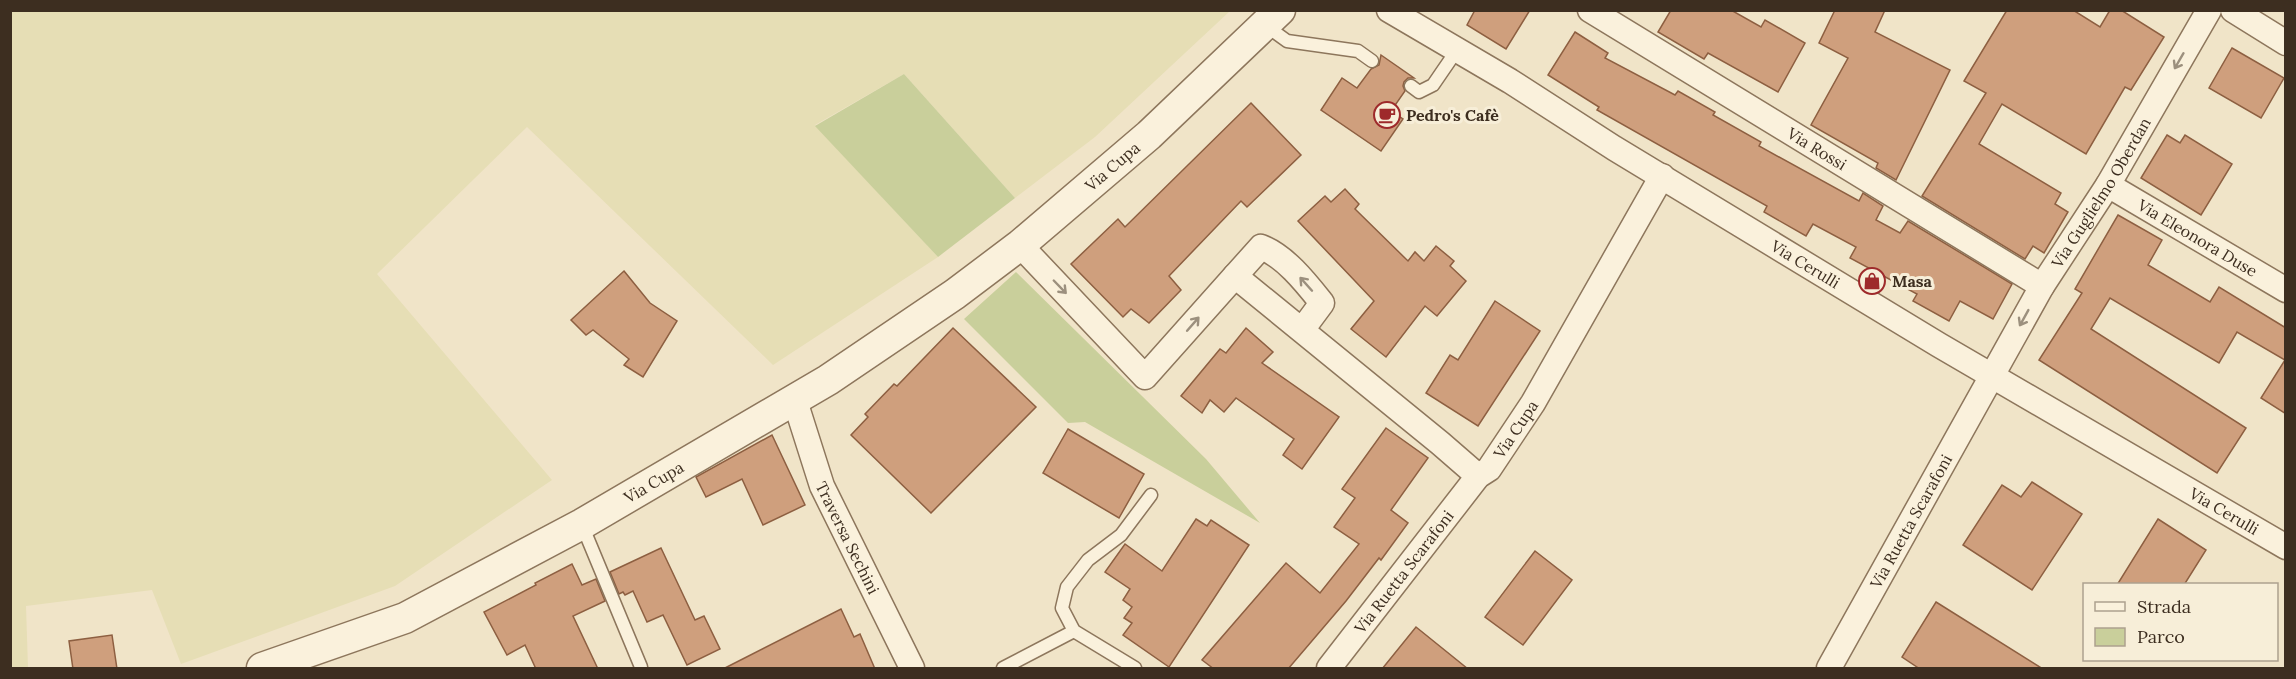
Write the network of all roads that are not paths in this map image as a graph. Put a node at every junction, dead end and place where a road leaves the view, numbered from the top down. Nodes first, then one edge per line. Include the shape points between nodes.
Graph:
1 (1389, 10) edge
2 (1590, 10) edge
3 (2209, 10) edge
4 (2233, 10) edge
5 (1272, 18) edge
6 (2286, 43) edge
7 (1457, 50) junction
8 (1372, 61) dead end
9 (1411, 86) dead end
10 (1662, 176) junction
11 (2108, 185) junction
12 (1020, 245) junction
13 (1235, 276) junction
14 (2042, 286) junction
15 (2286, 290) edge
16 (1302, 330) junction
17 (1992, 376) junction
18 (795, 401) junction
19 (1478, 476) junction
20 (1151, 495) dead end
21 (582, 524) junction
22 (2286, 547) edge
23 (1074, 631) junction
24 (641, 667) dead end
25 (262, 669) edge
26 (912, 669) edge
27 (1003, 669) edge
28 (1135, 669) edge
29 (1329, 669) edge
30 (1829, 669) edge

1 - 7 street, Via Cerulli
2 - 14 street, Via Rossi
3 -> 11 street, Via Guglielmo Oberdan
4 - 6 street
5 - 8 lane via 1287,41 1358,51
5 - 12 street, Via Cupa via 1149,135
7 - 9 lane via 1433,85 1419,92
7 - 10 street, Via Cerulli
10 - 17 street, Via Cerulli
10 - 19 street, Via Cupa via 1533,404 1489,469
11 - 14 street, Via Guglielmo Oberdan
11 - 15 street, Via Eleonora Duse
12 -> 13 street via 1145,377
12 - 18 street, Via Cupa via 955,294
13 - 16 street
16 -> 13 street via 1322,303 1305,281 1270,251 1261,248
14 -> 17 street, Via Guglielmo Oberdan
16 - 19 street
17 - 22 street, Via Cerulli
17 - 30 street, Via Ruetta Scarafoni
18 - 21 street, Via Cupa
18 - 26 street, Traversa Sechini via 822,486
19 - 29 street, Via Ruetta Scarafoni
20 - 23 lane via 1121,535 1088,560 1067,587 1062,608
21 - 24 lane
21 - 25 street, Via Cupa via 405,618
23 - 27 lane
23 - 28 lane

